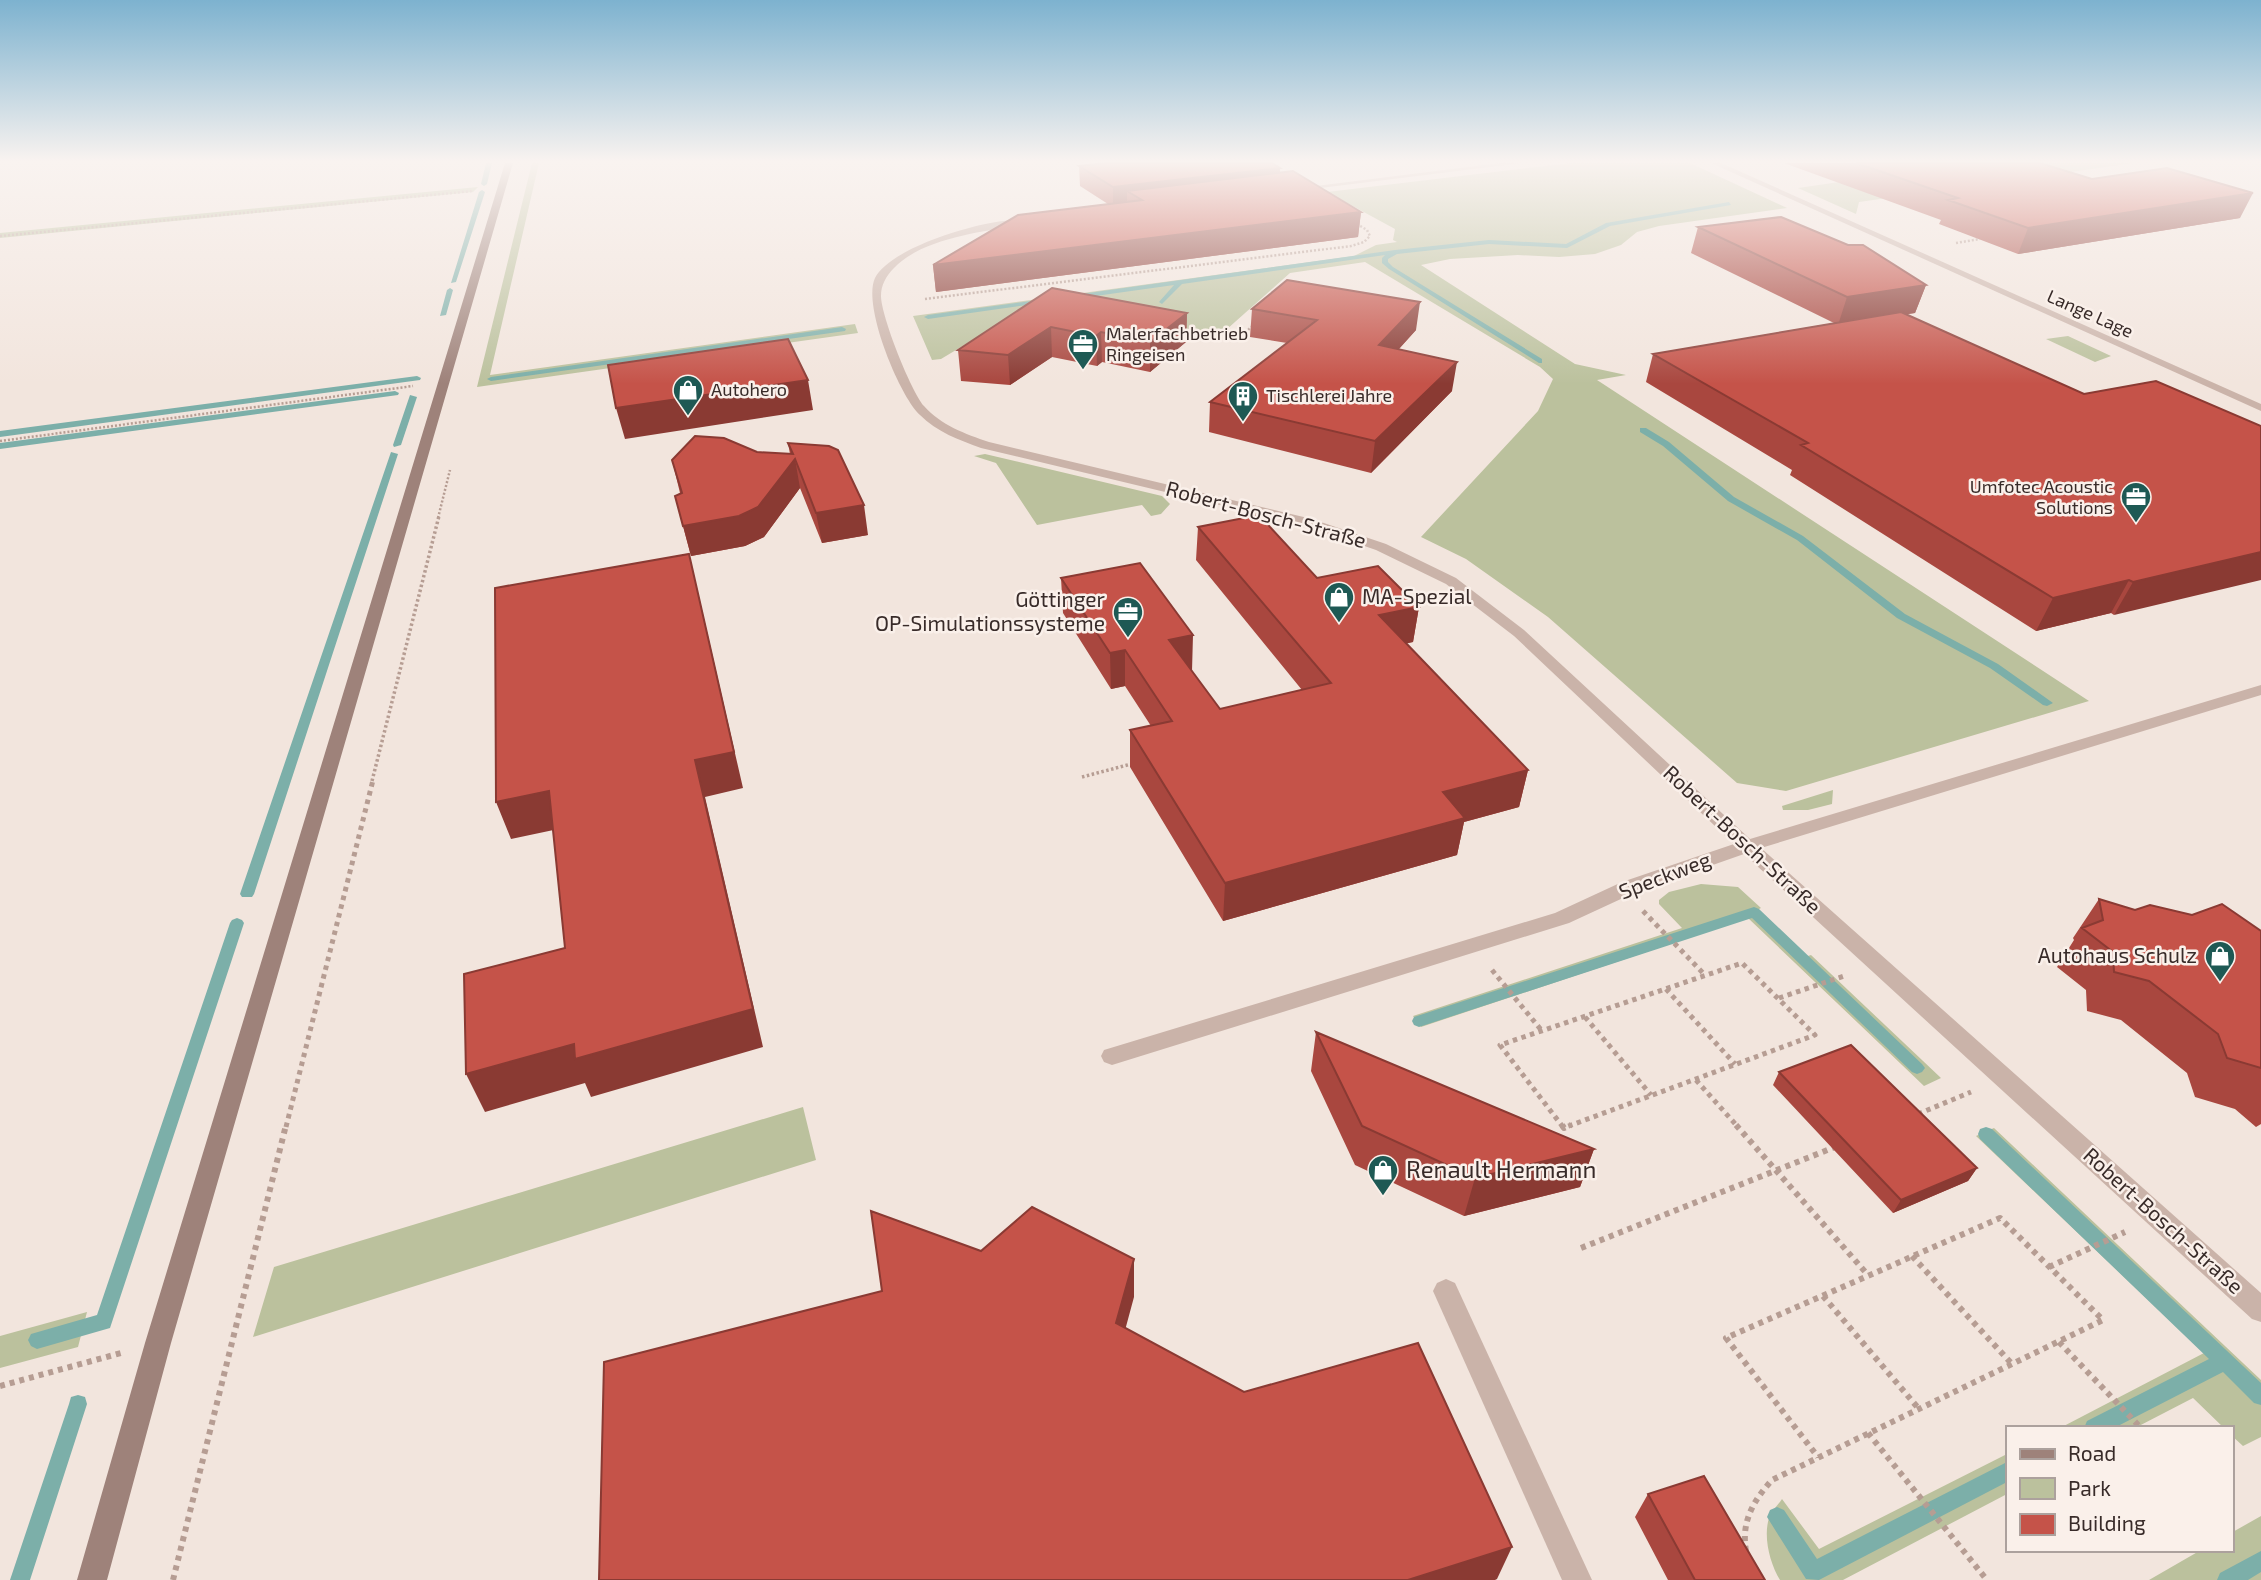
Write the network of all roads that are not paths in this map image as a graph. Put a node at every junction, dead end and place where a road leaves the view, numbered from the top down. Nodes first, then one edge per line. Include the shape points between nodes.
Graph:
1 (488, 237) edge
2 (953, 237) edge
3 (1879, 237) edge
4 (2261, 408) edge
5 (2261, 690) edge
6 (1747, 846) junction
7 (1112, 1056) dead end
8 (1446, 1291) dead end
9 (2261, 1310) edge
10 (92, 1580) edge
11 (1577, 1580) edge

1 - 10 main road via 158,1343
2 - 6 street, Robert-Bosch-Straße via 902,257 876,287 877,304 919,410 958,436 985,445 1307,522 1381,547 1429,570 1519,633
3 - 4 street, Lange Lage
5 - 6 street, Speckweg
6 - 7 street, Speckweg via 1629,887 1562,918
6 - 9 street, Robert-Bosch-Straße
8 - 11 street

